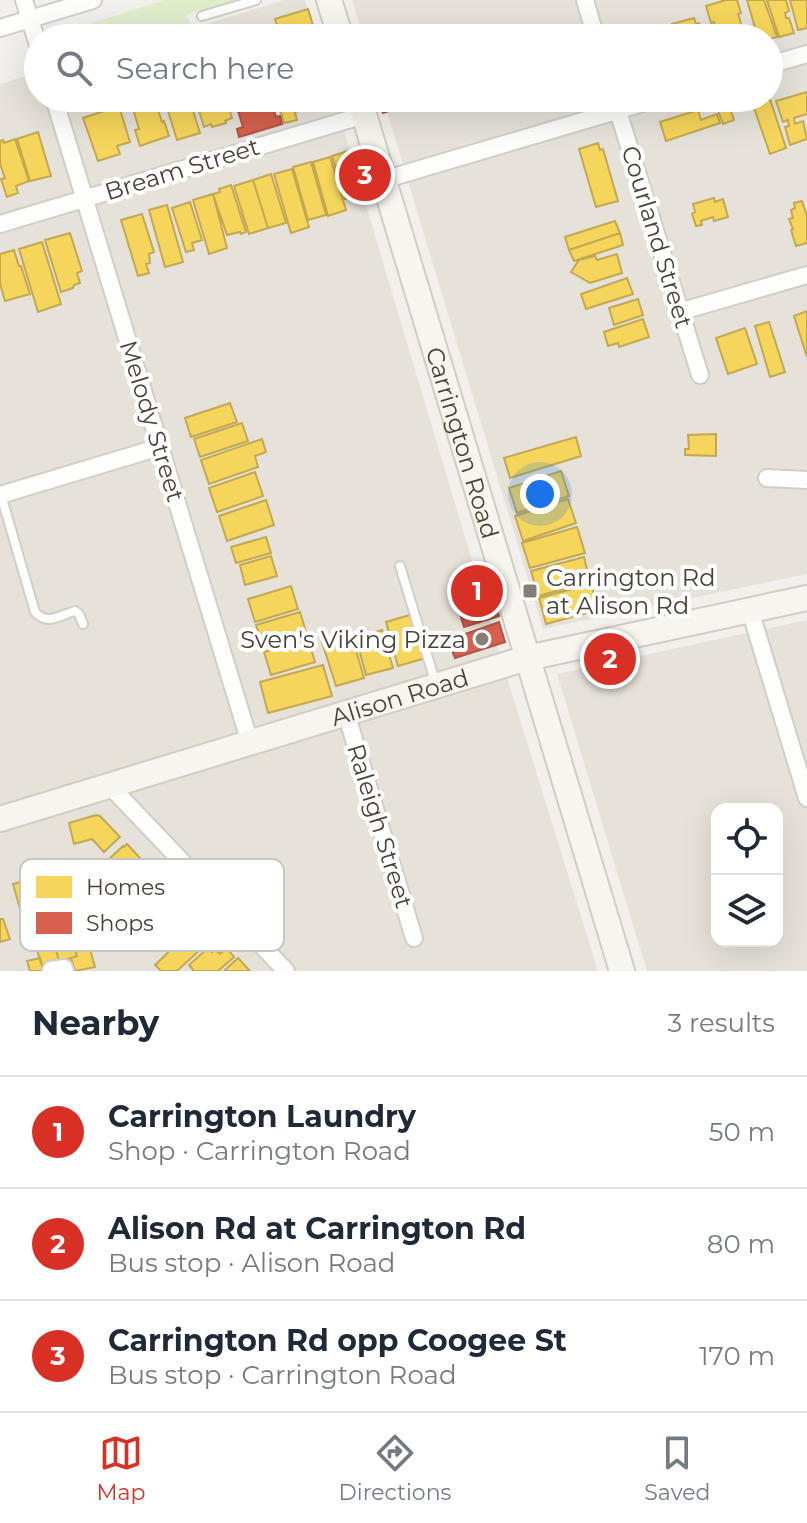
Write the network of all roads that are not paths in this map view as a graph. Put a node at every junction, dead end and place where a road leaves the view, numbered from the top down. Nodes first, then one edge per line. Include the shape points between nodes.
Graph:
1 (24, 0) edge
2 (93, 0) edge
3 (256, 0) edge
4 (329, 0) edge
5 (585, 0) edge
6 (202, 16) dead end
7 (30, 19) junction
8 (32, 24) edge
9 (337, 24) edge
10 (592, 24) edge
11 (0, 28) edge
12 (807, 54) edge
13 (783, 61) edge
14 (58, 112) edge
15 (339, 112) edge
16 (356, 112) edge
17 (591, 112) edge
18 (618, 112) edge
19 (383, 180) junction
20 (85, 198) junction
21 (0, 224) edge
22 (807, 275) edge
23 (679, 312) junction
24 (700, 375) dead end
25 (160, 447) junction
26 (767, 478) dead end
27 (807, 480) edge
28 (0, 495) edge
29 (400, 566) dead end
30 (807, 598) edge
31 (750, 610) junction
32 (83, 624) dead end
33 (527, 658) junction
34 (437, 686) junction
35 (346, 713) junction
36 (250, 743) junction
37 (110, 786) junction
38 (807, 798) edge
39 (0, 819) edge
40 (179, 859) edge
41 (414, 938) dead end
42 (267, 951) edge
43 (286, 971) edge
44 (622, 971) edge

1 - 7 street
2 - 7 street
3 - 6 lane
4 - 9 main road
5 - 10 street
7 - 8 street
7 - 11 street
12 - 13 street
14 - 20 street, Melody Street
15 - 20 street, Bream Street
16 - 19 main road, Carrington Road
17 - 19 street
18 - 23 street, Courland Street
19 - 33 main road, Carrington Road
20 - 21 street, Bream Street
20 - 25 street, Melody Street
22 - 23 street
23 - 24 street, Courland Street
25 - 28 street
25 - 36 street, Melody Street
26 - 27 street
28 - 32 lane via 35,612 48,621 75,611
29 - 34 lane
30 - 31 main road, Alison Road
31 - 33 main road, Alison Road
31 - 38 street
33 - 34 main road, Alison Road
33 - 44 main road, Carrington Road
34 - 35 main road, Alison Road
35 - 36 main road, Alison Road
35 - 41 street, Raleigh Street
36 - 37 main road, Alison Road
37 - 39 main road, Alison Road
37 - 40 street
42 - 43 street

